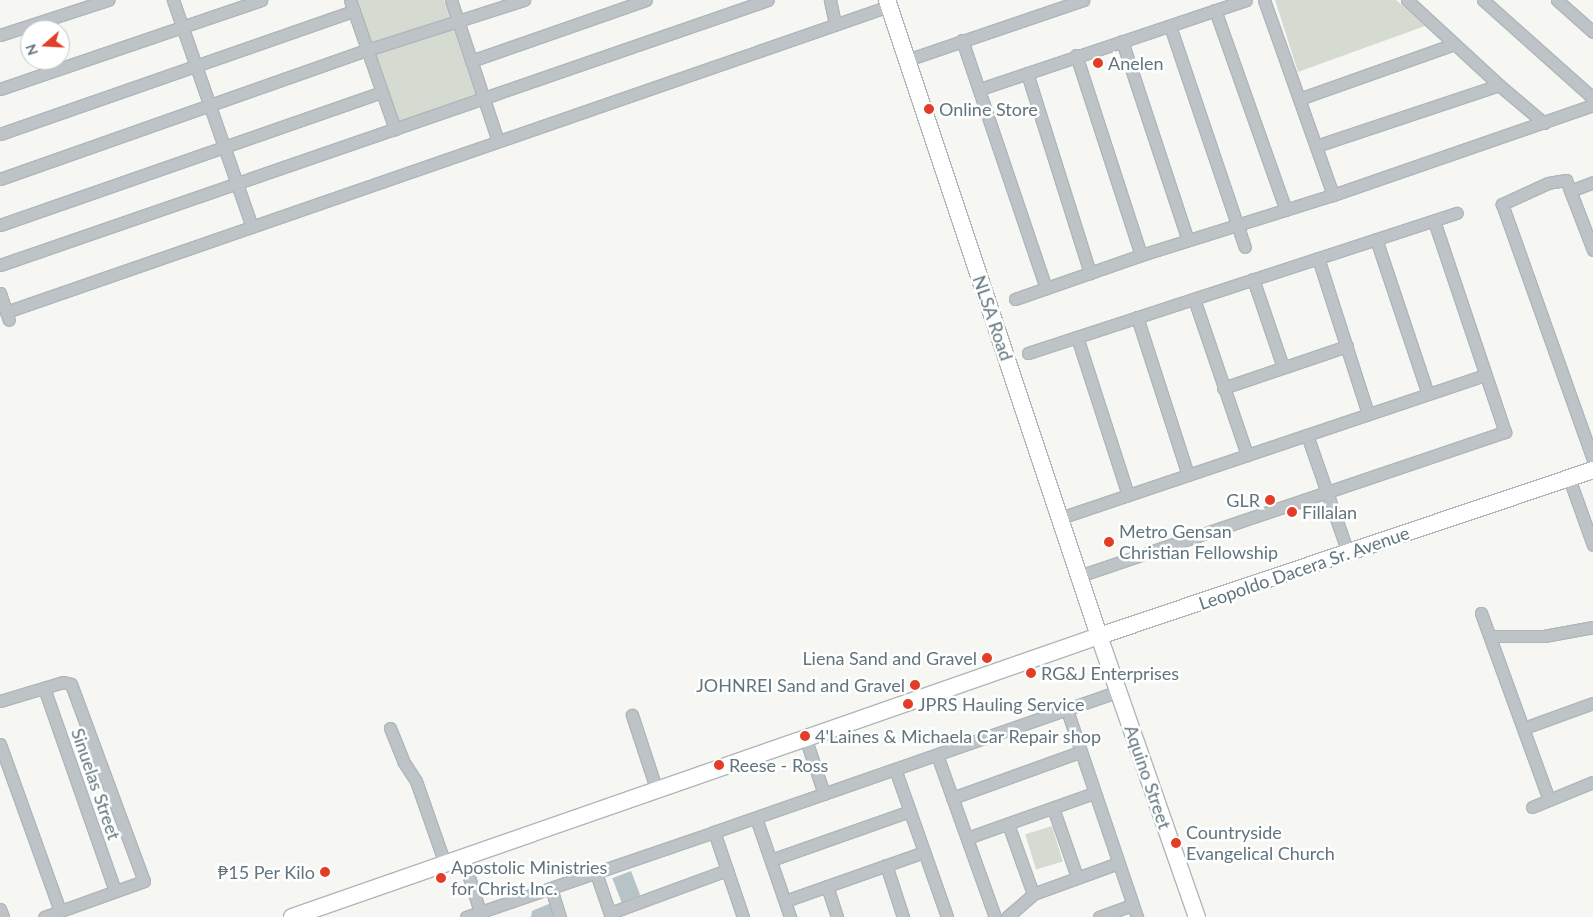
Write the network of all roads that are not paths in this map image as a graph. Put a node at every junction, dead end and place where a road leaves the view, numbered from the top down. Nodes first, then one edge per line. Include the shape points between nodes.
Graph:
1 (108, 0) edge
2 (173, 0) edge
3 (261, 0) edge
4 (451, 0) edge
5 (524, 0) edge
6 (646, 0) edge
7 (768, 0) edge
8 (830, 0) edge
9 (1083, 0) edge
10 (1246, 0) edge
11 (1264, 0) edge
12 (1407, 0) edge
13 (1483, 0) edge
14 (1557, 0) edge
15 (888, 3) edge
16 (352, 6) edge
17 (1215, 10) junction
18 (458, 21) junction
19 (835, 24) junction
20 (1170, 26) junction
21 (182, 27) junction
22 (1593, 32) edge
23 (0, 35) edge
24 (962, 40) junction
25 (1122, 41) junction
26 (1454, 44) junction
27 (367, 50) junction
28 (1076, 55) junction
29 (906, 60) junction
30 (472, 61) junction
31 (196, 66) junction
32 (1027, 73) junction
33 (1499, 85) junction
34 (0, 89) edge
35 (980, 89) junction
36 (382, 92) junction
37 (484, 98) junction
38 (1593, 98) edge
39 (1299, 99) junction
40 (210, 105) junction
41 (1593, 105) edge
42 (1544, 123) junction
43 (395, 129) junction
44 (0, 134) edge
45 (498, 141) junction
46 (224, 146) junction
47 (1316, 146) junction
48 (0, 179) edge
49 (1593, 182) edge
50 (237, 183) junction
51 (1570, 191) junction
52 (1333, 195) junction
53 (1286, 210) junction
54 (1457, 213) dead end
55 (1434, 220) junction
56 (0, 225) edge
57 (1238, 226) junction
58 (252, 227) junction
59 (1188, 240) junction
60 (1376, 240) junction
61 (1245, 248) dead end
62 (1593, 250) edge
63 (1141, 255) junction
64 (1318, 258) junction
65 (0, 265) edge
66 (1090, 273) junction
67 (1254, 279) junction
68 (1046, 288) junction
69 (0, 293) edge
70 (1014, 299) dead end
71 (1194, 299) junction
72 (1137, 317) junction
73 (1077, 337) junction
74 (1347, 346) junction
75 (1028, 353) dead end
76 (1283, 367) junction
77 (1486, 375) junction
78 (1224, 388) junction
79 (1428, 394) junction
80 (1368, 414) junction
81 (1307, 435) junction
82 (1246, 455) junction
83 (1593, 460) edge
84 (1593, 470) edge
85 (1188, 475) junction
86 (1569, 478) junction
87 (1327, 492) junction
88 (1128, 495) junction
89 (1060, 518) junction
90 (1593, 545) edge
91 (1348, 553) junction
92 (1079, 576) junction
93 (1482, 613) dead end
94 (1593, 627) edge
95 (1099, 636) junction
96 (1490, 636) junction
97 (44, 688) junction
98 (1118, 691) junction
99 (0, 701) edge
100 (1593, 703) edge
101 (1067, 710) junction
102 (632, 715) dead end
103 (390, 728) dead end
104 (1524, 728) junction
105 (806, 740) junction
106 (0, 744) edge
107 (1080, 752) junction
108 (937, 755) junction
109 (895, 770) junction
110 (1593, 782) edge
111 (657, 791) junction
112 (824, 794) junction
113 (1094, 794) junction
114 (952, 798) junction
115 (1549, 800) junction
116 (1532, 806) dead end
117 (1053, 808) junction
118 (910, 811) junction
119 (756, 818) junction
120 (1008, 824) junction
121 (714, 832) junction
122 (967, 838) junction
123 (924, 852) junction
124 (463, 858) junction
125 (772, 860) junction
126 (1118, 863) junction
127 (445, 864) junction
128 (886, 865) junction
129 (728, 870) junction
130 (596, 873) junction
131 (1077, 878) junction
132 (827, 886) junction
133 (551, 888) junction
134 (115, 891) junction
135 (1032, 894) junction
136 (785, 900) junction
137 (1132, 905) junction
138 (0, 909) edge
139 (60, 911) junction
140 (480, 912) junction
141 (610, 915) edge
142 (739, 916) edge
143 (3, 917) edge
144 (44, 917) edge
145 (292, 917) edge
146 (466, 917) edge
147 (560, 917) edge
148 (790, 917) edge
149 (837, 917) edge
150 (903, 917) edge
151 (946, 917) edge
152 (995, 917) edge
153 (1007, 917) edge
154 (1099, 917) edge
155 (1137, 917) edge
156 (1197, 917) edge

1 - 23 street
2 - 21 street
3 - 21 street
4 - 18 street
5 - 18 street
6 - 30 street
7 - 37 street
8 - 19 street
9 - 24 street
10 - 17 street
11 - 39 street
12 - 26 street
13 - 38 street
14 - 22 street
15 - 19 street
15 - 29 main road, NLSA Road
16 - 27 street
16 - 31 street
17 - 20 street
17 - 53 street
18 - 27 street
18 - 30 street
19 - 45 street
20 - 25 street
20 - 57 street
21 - 31 street
21 - 34 street
24 - 29 street
24 - 35 street
25 - 28 street
25 - 59 street
26 - 33 street
26 - 39 street
27 - 36 street
27 - 40 street
28 - 32 street
28 - 63 street
29 - 89 main road, NLSA Road
30 - 37 street
31 - 40 street
31 - 44 street
32 - 35 street
32 - 66 street
33 - 42 street
33 - 47 street
35 - 68 street
36 - 43 street
36 - 46 street
37 - 43 street
37 - 45 street
39 - 47 street
40 - 46 street
40 - 48 street
41 - 42 street
42 - 52 street
43 - 50 street
45 - 58 street
46 - 50 street
46 - 56 street
47 - 52 street
49 - 51 street
50 - 58 street
50 - 65 street
51 - 62 street
51 - 83 street via 1566,180 1561,179 1508,199 1501,208
52 - 53 street
53 - 57 street
54 - 55 street
55 - 60 street
55 - 77 street
57 - 59 street
57 - 61 street
58 - 69 street via 8,316
59 - 63 street
60 - 64 street
60 - 79 street
63 - 66 street
64 - 67 street
64 - 74 street
66 - 68 street
67 - 71 street
67 - 76 street
68 - 70 street
71 - 72 street
71 - 78 street
72 - 73 street
72 - 85 street
73 - 75 street
73 - 88 street
74 - 76 street
74 - 80 street
76 - 78 street
77 - 79 street
77 - 87 street via 1505,432
78 - 82 street
79 - 80 street
80 - 81 street
81 - 82 street
81 - 87 street
82 - 85 street
84 - 86 main road, Leopoldo Dacera Sr. Avenue
85 - 88 street
86 - 90 street
86 - 91 main road, Leopoldo Dacera Sr. Avenue
87 - 91 street
87 - 92 street
88 - 89 street
89 - 92 main road, NLSA Road
91 - 95 main road, Leopoldo Dacera Sr. Avenue
92 - 95 main road, NLSA Road
93 - 96 street
94 - 96 street via 1544,636
95 - 98 main road, Aquino Street
95 - 105 main road, Leopoldo Dacera Sr. Avenue
96 - 104 street
97 - 99 street
97 - 134 street, Sinuelas Street
97 - 134 street via 67,682 73,687 144,881
98 - 101 street
98 - 156 main road, Aquino Street
100 - 104 street
101 - 107 street
101 - 108 street
102 - 111 street
103 - 127 street via 416,781
104 - 115 street
105 - 111 main road, Leopoldo Dacera Sr. Avenue
105 - 112 street
106 - 139 street
107 - 113 street
107 - 114 street
108 - 109 street
108 - 114 street
109 - 112 street
109 - 118 street
110 - 115 street
111 - 124 main road, Leopoldo Dacera Sr. Avenue
112 - 119 street
113 - 117 street
113 - 126 street
114 - 122 street
115 - 116 street
117 - 120 street
117 - 131 street
118 - 123 street
118 - 125 street
119 - 121 street
119 - 125 street
120 - 122 street
120 - 135 street
121 - 129 street
121 - 130 street
122 - 152 street
123 - 128 street
123 - 151 street
124 - 127 main road, Leopoldo Dacera Sr. Avenue
124 - 140 street
125 - 136 street
126 - 131 street
126 - 137 street
127 - 145 main road, Leopoldo Dacera Sr. Avenue
128 - 132 street
128 - 150 street
129 - 141 street
129 - 142 street
130 - 133 street
130 - 141 street
131 - 135 street
132 - 136 street
132 - 149 street
133 - 140 street
133 - 147 street
134 - 139 street
135 - 153 street
136 - 148 street
137 - 154 street
137 - 155 street
138 - 143 street
139 - 144 street
140 - 146 street

